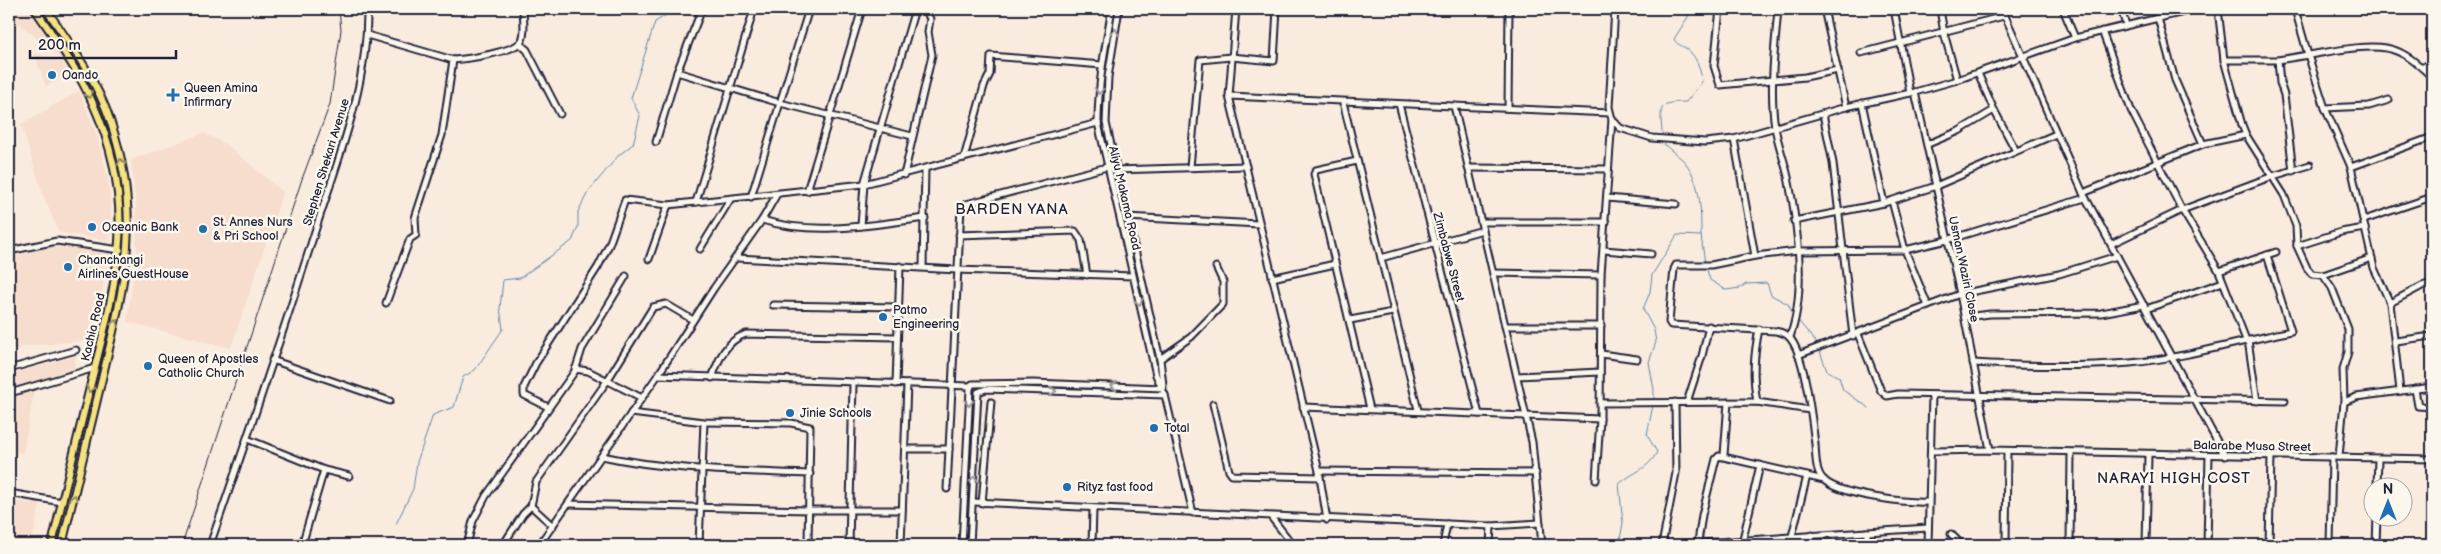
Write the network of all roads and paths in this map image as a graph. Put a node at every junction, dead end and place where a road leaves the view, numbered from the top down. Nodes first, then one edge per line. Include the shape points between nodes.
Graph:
1 (35, 9) edge
2 (46, 9) edge
3 (367, 9) edge
4 (523, 9) edge
5 (702, 9) edge
6 (754, 9) edge
7 (809, 9) edge
8 (862, 9) edge
9 (915, 9) edge
10 (925, 9) edge
11 (1078, 9) edge
12 (1104, 9) edge
13 (1112, 9) edge
14 (1119, 9) edge
15 (1236, 9) edge
16 (1277, 9) edge
17 (1509, 9) edge
18 (1616, 9) edge
19 (1720, 9) edge
20 (1778, 9) edge
21 (1824, 9) edge
22 (1894, 9) edge
23 (1940, 9) edge
24 (2002, 9) edge
25 (2063, 9) edge
26 (2121, 9) edge
27 (2164, 9) edge
28 (2196, 9) edge
29 (2218, 9) edge
30 (2295, 9) edge
31 (2004, 16) junction
32 (2166, 16) junction
33 (2158, 18) junction
34 (2126, 25) junction
35 (1944, 32) junction
36 (2102, 32) junction
37 (367, 35) junction
38 (2075, 38) junction
39 (1902, 41) junction
40 (520, 44) junction
41 (1861, 53) dead end
42 (2308, 55) junction
43 (1231, 57) junction
44 (2022, 57) junction
45 (453, 60) junction
46 (2224, 60) junction
47 (2278, 60) junction
48 (1102, 64) junction
49 (2432, 65) edge
50 (2422, 66) junction
51 (1838, 70) junction
52 (677, 72) junction
53 (1978, 73) junction
54 (2432, 77) edge
55 (1773, 78) junction
56 (1957, 80) junction
57 (730, 88) junction
58 (1913, 92) junction
59 (1229, 96) junction
60 (2389, 100) dead end
61 (1343, 102) junction
62 (780, 103) junction
63 (1862, 103) junction
64 (1399, 104) junction
65 (1454, 106) junction
66 (1846, 107) junction
67 (1508, 108) junction
68 (2325, 108) junction
69 (1994, 110) junction
70 (1610, 113) junction
71 (560, 114) dead end
72 (1823, 114) junction
73 (830, 115) junction
74 (1612, 119) junction
75 (1098, 123) junction
76 (1775, 127) junction
77 (879, 128) junction
78 (2056, 134) junction
79 (2246, 135) junction
80 (912, 136) junction
81 (2432, 137) edge
82 (1734, 139) junction
83 (656, 142) dead end
84 (1928, 144) junction
85 (2203, 144) junction
86 (2016, 151) junction
87 (964, 158) junction
88 (1357, 161) junction
89 (2156, 163) junction
90 (2310, 165) dead end
91 (1246, 166) junction
92 (1107, 167) junction
93 (1190, 167) junction
94 (2351, 167) junction
95 (1468, 168) junction
96 (925, 169) junction
97 (1608, 169) junction
98 (1115, 170) junction
99 (2293, 170) junction
100 (904, 175) junction
101 (2274, 176) junction
102 (864, 184) junction
103 (1936, 186) junction
104 (807, 191) junction
105 (777, 194) junction
106 (2084, 195) junction
107 (751, 197) junction
108 (1607, 198) junction
109 (2432, 198) edge
110 (730, 200) junction
111 (1892, 200) junction
112 (696, 202) junction
113 (1884, 203) junction
114 (1676, 204) dead end
115 (668, 205) junction
116 (2182, 210) junction
117 (1840, 213) junction
118 (1126, 217) junction
119 (925, 218) junction
120 (762, 220) junction
121 (2364, 220) junction
122 (1794, 221) junction
123 (1481, 222) junction
124 (1606, 222) junction
125 (1259, 224) junction
126 (861, 226) junction
127 (2365, 228) junction
128 (1483, 230) junction
129 (959, 235) junction
130 (1947, 240) junction
131 (1435, 243) junction
132 (2110, 244) junction
133 (2298, 246) junction
134 (700, 249) dead end
135 (120, 250) junction
136 (1604, 250) junction
137 (1905, 250) junction
138 (9, 251) edge
139 (1798, 251) junction
140 (1844, 251) junction
141 (2276, 252) dead end
142 (1651, 254) dead end
143 (2267, 255) junction
144 (1755, 256) junction
145 (2116, 256) junction
146 (737, 258) junction
147 (1381, 258) junction
148 (2372, 258) junction
149 (650, 259) dead end
150 (1335, 264) junction
151 (900, 266) junction
152 (1216, 266) dead end
153 (923, 267) junction
154 (957, 270) junction
155 (2219, 271) junction
156 (1493, 273) junction
157 (1088, 275) junction
158 (1601, 275) junction
159 (2323, 275) junction
160 (626, 276) dead end
161 (1133, 276) junction
162 (1272, 278) junction
163 (2223, 282) junction
164 (2432, 283) edge
165 (1960, 294) junction
166 (386, 303) dead end
167 (2390, 303) junction
168 (773, 305) dead end
169 (1928, 306) junction
170 (898, 307) junction
171 (2145, 307) junction
172 (1393, 312) junction
173 (1965, 317) junction
174 (694, 320) junction
175 (1350, 320) junction
176 (1505, 326) junction
177 (1601, 326) junction
178 (1708, 326) junction
179 (1759, 329) junction
180 (1855, 335) junction
181 (2432, 336) edge
182 (1790, 337) junction
183 (897, 338) junction
184 (2247, 340) junction
185 (2396, 340) junction
186 (76, 350) dead end
187 (1601, 354) junction
188 (1798, 355) junction
189 (2172, 356) junction
190 (1160, 359) junction
191 (1637, 359) dead end
192 (272, 360) junction
193 (1973, 363) junction
194 (95, 368) junction
195 (9, 369) edge
196 (575, 370) junction
197 (1600, 372) junction
198 (658, 376) junction
199 (1517, 376) junction
200 (712, 378) junction
201 (607, 380) junction
202 (1033, 383) junction
203 (853, 384) junction
204 (896, 384) junction
205 (907, 384) junction
206 (952, 386) junction
207 (970, 386) junction
208 (2432, 387) edge
209 (1163, 388) junction
210 (2415, 390) junction
211 (1033, 391) junction
212 (2400, 391) junction
213 (10, 393) dead end
214 (1165, 395) junction
215 (1932, 395) junction
216 (1979, 396) junction
217 (642, 398) junction
218 (390, 401) dead end
219 (2197, 401) junction
220 (2257, 401) junction
221 (2285, 401) dead end
222 (991, 402) dead end
223 (1675, 402) junction
224 (1687, 402) junction
225 (1728, 402) junction
226 (1757, 402) junction
227 (2344, 402) junction
228 (1600, 403) junction
229 (1213, 404) dead end
230 (1303, 406) junction
231 (548, 407) junction
232 (2432, 407) edge
233 (1370, 409) junction
234 (1418, 410) junction
235 (1810, 410) junction
236 (632, 413) junction
237 (1479, 414) junction
238 (1527, 416) junction
239 (1600, 419) junction
240 (704, 422) junction
241 (247, 439) junction
242 (904, 449) junction
243 (949, 449) junction
244 (1990, 450) junction
245 (1932, 451) junction
246 (2007, 451) junction
247 (2072, 453) junction
248 (1724, 455) junction
249 (2148, 455) junction
250 (2208, 455) junction
251 (602, 456) junction
252 (2225, 456) junction
253 (2271, 456) junction
254 (2332, 457) junction
255 (2339, 457) junction
256 (2378, 459) junction
257 (2432, 460) edge
258 (1760, 465) junction
259 (702, 469) junction
260 (324, 470) junction
261 (1319, 471) junction
262 (1536, 473) junction
263 (1819, 473) junction
264 (810, 474) junction
265 (349, 476) dead end
266 (1809, 476) junction
267 (2377, 476) edge
268 (1320, 477) junction
269 (1596, 480) dead end
270 (1824, 480) junction
271 (948, 489) dead end
272 (9, 493) edge
273 (62, 502) junction
274 (973, 502) junction
275 (1928, 502) junction
276 (982, 503) junction
277 (568, 504) junction
278 (531, 506) junction
279 (700, 507) junction
280 (1093, 509) junction
281 (809, 510) junction
282 (850, 510) junction
283 (902, 510) junction
284 (1194, 512) junction
285 (1271, 517) junction
286 (1327, 520) junction
287 (1540, 523) junction
288 (1447, 524) junction
289 (552, 526) junction
290 (1491, 526) junction
291 (2377, 526) edge
292 (1928, 528) junction
293 (1867, 532) junction
294 (1951, 534) dead end
295 (1812, 535) junction
296 (1792, 536) junction
297 (1743, 539) junction
298 (1698, 542) junction
299 (52, 545) edge
300 (62, 545) edge
301 (210, 545) edge
302 (302, 545) edge
303 (467, 545) edge
304 (503, 545) edge
305 (539, 545) edge
306 (698, 545) edge
307 (808, 545) edge
308 (849, 545) edge
309 (900, 545) edge
310 (962, 545) edge
311 (970, 545) edge
312 (1092, 545) edge
313 (1293, 545) edge
314 (1444, 545) edge
315 (1490, 545) edge
316 (1542, 545) edge
317 (1662, 545) edge
318 (1671, 545) edge
319 (1812, 545) edge
320 (1867, 545) edge
321 (1928, 545) edge
322 (1962, 545) edge
323 (2006, 545) edge
324 (2070, 545) edge
325 (2146, 545) edge
326 (2207, 545) edge
327 (2268, 545) edge
328 (2330, 545) edge
329 (2376, 545) edge

1 -> 135 main road, Kachia Road via 88,92 102,125 116,180
300 -> 2 main road, Kachia Road via 125,278 128,213 123,171 109,119 86,69
3 - 37 street, Stephen Shekari Avenue
4 - 40 street
5 - 52 street
6 - 57 street
7 - 62 street
8 - 73 street
9 - 77 street
10 - 80 street via 930,19 928,32 932,55
11 - 12 street
13 - 48 street, Aliyu Makama Road
98 -> 14 street, Aliyu Makama Road via 1105,103
15 - 43 street
16 - 43 street via 1274,61
17 - 67 street
18 - 70 street
19 - 55 street via 1714,66 1720,85
20 - 55 street
21 - 51 street
22 - 39 street, Usman Waziri Close
23 - 35 street
24 - 31 street
25 - 38 street
26 - 34 street
27 - 32 street
28 - 32 street
29 - 46 street
30 - 42 street
31 - 35 street
31 - 44 street
32 - 33 street
33 - 34 street
33 - 85 street via 2175,80
34 - 36 street
35 - 39 street
35 - 56 street
36 - 38 street
36 - 89 street via 2131,110
37 - 45 street
37 - 192 street, Stephen Shekari Avenue via 356,103
38 - 44 street
39 - 41 street
39 - 58 street, Usman Waziri Close
40 - 45 street
40 - 71 street via 527,50
42 - 47 street
42 - 50 street via 2386,48
42 - 68 street
43 - 59 street
43 - 93 street via 1200,60
44 - 53 street
44 - 78 street
45 - 166 street via 442,135 415,218 416,235 410,239
46 - 47 street
46 - 79 street
47 - 99 street
48 -> 75 street, Aliyu Makama Road
48 - 87 street via 991,56 990,74
49 - 50 street
50 - 54 street
51 - 55 street
51 - 66 street
52 - 57 street
52 - 83 street
53 - 56 street
53 - 69 street
55 - 76 street
56 - 58 street
57 - 62 street
57 - 112 street
58 - 63 street
58 - 84 street, Usman Waziri Close
59 - 61 street
59 - 91 street
60 - 68 street via 2370,106
61 - 64 street
61 - 88 street
62 - 73 street
62 - 107 street
63 - 66 street
63 - 113 street
64 - 65 street
64 - 131 street, Zimbabwe Street
65 - 67 street
65 - 95 street
66 - 72 street
67 - 70 street
68 - 94 street
69 - 84 street via 1959,131
69 - 86 street
70 - 74 street
72 - 76 street
72 - 117 street
73 - 77 street
73 - 104 street
74 - 82 street via 1620,128 1652,138 1705,142
74 - 97 street
75 - 87 street
75 - 92 street, Aliyu Makama Road
76 - 82 street
76 - 122 street via 1789,182
77 - 80 street
77 - 102 street
78 - 86 street
78 - 106 street
79 - 85 street
79 - 101 street
80 - 100 street
81 - 94 street
82 - 144 street
84 - 103 street, Usman Waziri Close
85 - 89 street
86 - 103 street
87 - 96 street
88 - 147 street
88 - 150 street via 1314,171
89 - 106 street
89 - 116 street
90 - 99 street
91 - 93 street
91 - 125 street
92 - 129 street via 966,204 960,212
92 - 161 street, Aliyu Makama Road
93 - 98 street
94 - 121 street
95 - 97 street
95 - 123 street
96 - 100 street
96 - 119 street
97 - 108 street
98 - 118 street, Aliyu Makama Road
99 - 101 street
100 - 102 street
101 - 116 street
101 - 133 street via 2296,226
102 - 104 street
102 - 126 street
103 - 111 street
103 - 130 street, Usman Waziri Close
104 - 105 street
105 - 107 street
105 - 120 street
106 - 130 street
106 - 132 street
107 - 110 street
108 - 114 street
108 - 124 street
109 - 121 street
110 - 112 street
110 - 134 street
111 - 113 street
111 - 137 street
112 - 115 street
113 - 117 street
115 - 149 street
115 - 231 street via 629,199 622,202 609,245 598,267 524,387 524,395
116 - 132 street
116 - 155 street
117 - 122 street
117 - 140 street
118 - 125 street
118 - 190 street, Aliyu Makama Road
119 - 126 street
119 - 153 street
120 - 126 street via 787,227
120 - 146 street
121 - 127 street
122 - 139 street
123 - 124 street
123 - 128 street
124 - 136 street
125 - 162 street
127 - 133 street
127 - 148 street
128 - 131 street
128 - 156 street
129 - 154 street
129 - 157 street via 1075,231 1081,240
130 - 137 street
130 - 165 street, Usman Waziri Close
131 - 147 street
131 - 237 street, Zimbabwe Street
132 - 145 street
133 - 159 street via 2312,274
135 - 138 street via 56,241
135 - 194 main road, Kachia Road via 116,282
136 - 142 street
136 - 158 street
137 - 140 street
137 - 169 street
139 - 140 street
139 - 144 street
139 - 182 street via 1796,319
140 - 180 street via 1849,315
141 - 143 street
143 - 155 street
143 - 184 street via 2291,332
144 - 178 street via 1711,265 1676,264 1670,322 1676,327
145 - 165 street via 2059,274
145 - 171 street
146 - 151 street
146 - 174 street
147 - 172 street
148 - 159 street
148 - 167 street
150 - 162 street
150 - 175 street
151 - 153 street
151 - 170 street
152 - 190 street via 1223,282 1223,304 1191,337
153 - 154 street
154 - 157 street
154 - 206 street
155 - 163 street
156 - 158 street
156 - 176 street
157 - 161 street
158 - 177 street
159 - 227 street via 2332,288 2348,330 2348,352 2343,369
160 - 196 street via 582,349
161 -> 209 street, Aliyu Makama Road via 1156,375
162 - 230 street
163 - 171 street
163 - 184 street
164 - 167 street
165 - 169 street
165 - 173 street, Usman Waziri Close
167 - 185 street
168 - 170 street
169 - 180 street
170 - 183 street
171 - 173 street via 2101,313
171 - 189 street
172 - 175 street
172 - 234 street
173 - 193 street, Usman Waziri Close
174 - 198 street
174 - 201 street via 666,304 653,307
175 - 233 street
176 - 177 street
176 - 199 street
177 - 187 street
178 - 179 street
178 - 224 street
179 - 182 street via 1775,330
179 - 226 street via 1753,358
180 - 188 street
180 - 215 street via 1884,395
181 - 185 street
182 - 188 street
183 - 200 street via 746,334 729,344 719,358
183 - 204 street
184 - 189 street
184 - 220 street
185 - 212 street
186 - 195 street
187 - 191 street
187 - 197 street
188 - 235 street
189 - 193 street via 2046,367
189 - 219 street
190 - 209 street, Aliyu Makama Road
192 - 218 street
192 - 241 street, Stephen Shekari Avenue
193 - 216 street, Usman Waziri Close
194 - 213 street
194 -> 273 main road, Kachia Road
196 - 201 street via 588,371
196 - 231 street
197 - 199 street
197 - 228 street
198 - 200 street
198 - 217 street
199 - 238 street
200 - 203 street
201 - 217 street
201 - 278 street via 536,482
202 - 207 street via 975,382
209 -> 202 street
202 - 211 street
203 - 204 street
203 - 282 street
204 - 205 street
205 - 206 street
205 - 242 street
206 - 207 street
206 - 243 street
207 -> 310 street
208 - 210 street
209 - 214 street, Aliyu Makama Road
210 - 212 street
210 - 232 street via 2418,406
211 -> 214 street
274 -> 211 street via 978,392 986,389
212 - 227 street via 2356,397
214 - 284 street, Aliyu Makama Road
215 - 216 street
215 - 245 street
216 - 219 street
216 - 244 street, Usman Waziri Close
217 - 236 street
219 - 220 street
219 - 252 street
220 - 221 street
222 - 276 street
223 - 224 street
223 - 228 street
223 - 317 street via 1677,457
224 - 225 street
225 - 226 street
225 - 248 street
226 - 235 street
227 - 255 street
228 - 239 street
229 - 268 street via 1232,475
230 - 233 street
230 - 261 street
231 - 303 street via 486,496 473,521
233 - 234 street
234 - 237 street
235 - 263 street
236 - 240 street
236 - 251 street
237 - 238 street
238 - 239 street
238 - 262 street
239 - 269 street
240 - 259 street
240 - 264 street via 791,423 810,427
241 - 260 street
241 - 301 street, Stephen Shekari Avenue
242 - 243 street
242 - 283 street
243 - 271 street
244 - 245 street, Balarabe Musa Street
244 - 246 street, Balarabe Musa Street
245 - 275 street
246 - 247 street, Balarabe Musa Street
246 - 323 street
247 - 249 street, Balarabe Musa Street
247 - 324 street
248 - 258 street
248 - 298 street via 1716,459
249 - 250 street, Balarabe Musa Street
249 - 325 street
250 - 252 street, Balarabe Musa Street
250 - 326 street
251 - 259 street
251 - 277 street
252 - 253 street, Balarabe Musa Street
253 - 254 street, Balarabe Musa Street
253 - 327 street
254 - 255 street, Balarabe Musa Street
254 - 328 street
255 - 256 street, Balarabe Musa Street
256 - 257 street, Balarabe Musa Street
256 - 267 street
258 - 266 street
258 - 297 street
259 - 264 street
259 - 279 street
260 - 265 street
260 - 302 street
261 - 262 street
261 - 268 street
262 - 287 street
263 - 266 street
263 - 270 street
264 - 281 street
266 - 270 street
266 - 296 street
268 - 286 street
270 - 275 street via 1835,487 1890,499
272 - 273 street
273 - 299 main road, Kachia Road
274 - 276 street
274 - 311 street
275 - 292 street
276 - 280 street
277 - 279 street
277 - 289 street
278 - 289 street
278 - 304 street
279 - 281 street
279 - 306 street
280 - 284 street
280 - 312 street
281 - 282 street
281 - 307 street
282 - 283 street
282 - 308 street
283 - 309 street
284 - 285 street
285 - 286 street
285 - 313 street
286 - 288 street
287 - 290 street
287 - 316 street
288 - 290 street
288 - 314 street
289 - 305 street
290 - 315 street
291 - 329 street
292 - 293 street
292 - 321 street
293 - 295 street
293 - 320 street
294 - 322 street
295 - 296 street
295 - 319 street
296 - 297 street
297 - 298 street
298 - 318 street
310 - 311 street

